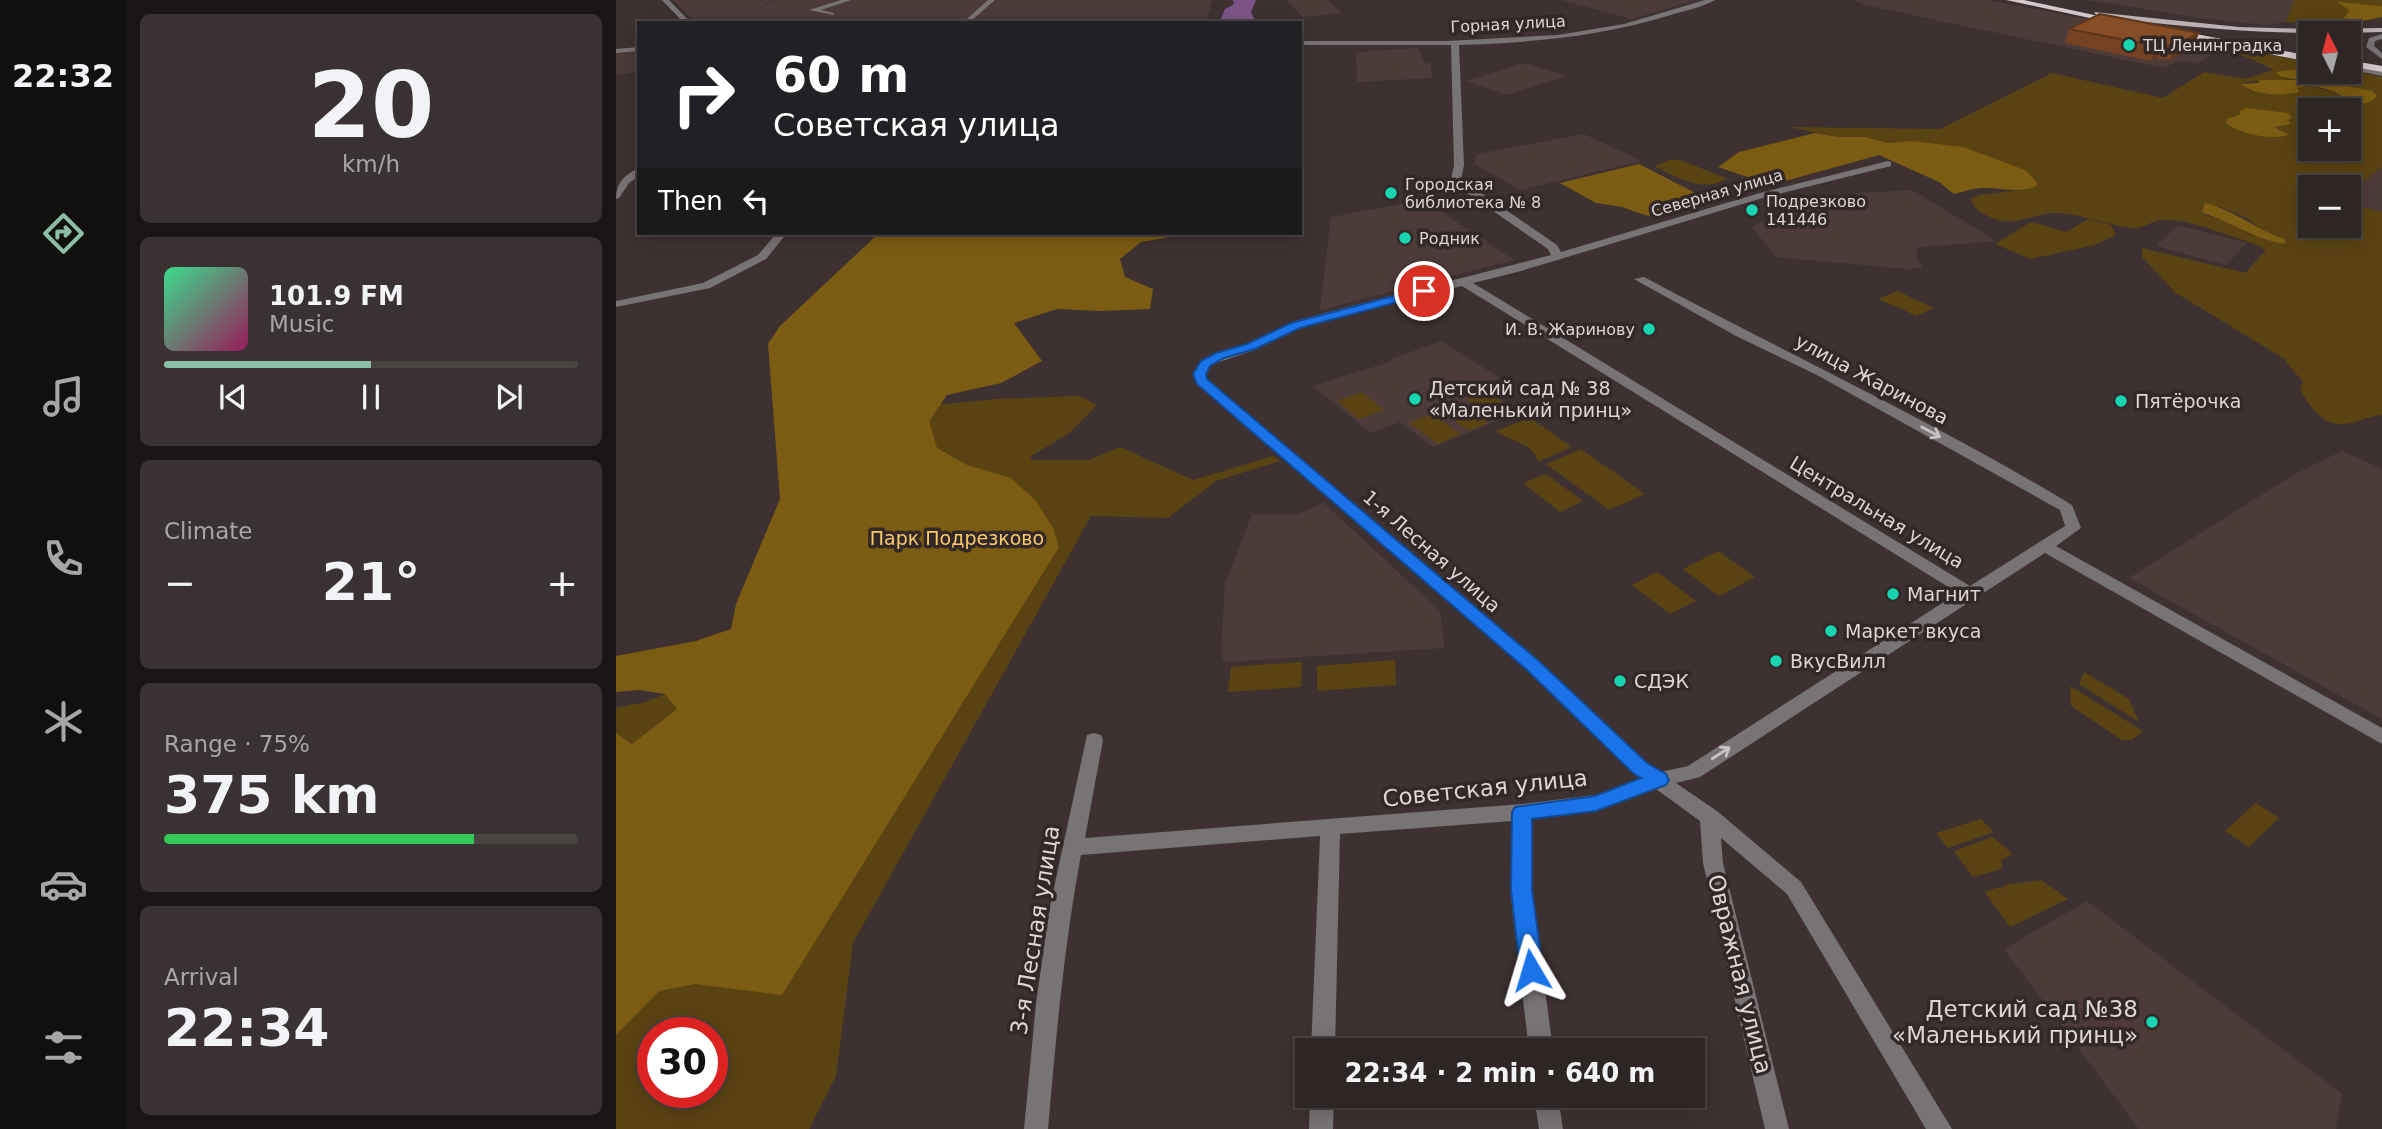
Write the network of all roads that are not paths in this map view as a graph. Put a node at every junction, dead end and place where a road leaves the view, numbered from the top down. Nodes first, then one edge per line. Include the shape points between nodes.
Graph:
1 (665, 0) edge
2 (848, 0) edge
3 (992, 0) edge
4 (1712, 0) edge
5 (2010, 0) edge
6 (2027, 0) edge
7 (832, 14) dead end
8 (2094, 15) junction
9 (686, 21) edge
10 (967, 21) edge
11 (2382, 30) edge
12 (2382, 36) edge
13 (1455, 41) junction
14 (1302, 43) edge
15 (637, 49) edge
16 (616, 51) edge
17 (2298, 55) edge
18 (2382, 57) edge
19 (2361, 68) edge
20 (2382, 72) edge
21 (1888, 164) dead end
22 (637, 172) edge
23 (616, 196) edge
24 (780, 235) edge
25 (1557, 257) junction
26 (1640, 279) dead end
27 (1464, 282) junction
28 (616, 304) edge
29 (1220, 356) joint
30 (2073, 528) joint
31 (2043, 545) junction
32 (1970, 593) junction
33 (2382, 737) edge
34 (1094, 740) dead end
35 (1659, 780) junction
36 (1522, 812) junction
37 (1710, 817) junction
38 (1330, 827) junction
39 (1073, 847) junction
40 (1323, 1038) edge
41 (1540, 1038) edge
42 (1322, 1108) edge
43 (1547, 1108) edge
44 (1036, 1129) edge
45 (1321, 1129) edge
46 (1550, 1129) edge
47 (1777, 1129) edge
48 (1940, 1129) edge

1 - 9 street
2 - 7 street via 812,10
3 - 10 street
4 - 13 street, Горная улица via 1594,32
5 - 8 highway
6 - 8 highway
8 - 11 main road via 2249,32
8 - 17 highway
12 - 18 street via 2372,40 2370,47
13 - 14 street, Горная улица
13 - 25 street via 1457,179 1553,247
15 - 16 street
19 - 20 highway
21 - 25 street, Северная улица via 1763,195
22 - 23 street
24 - 28 street via 762,257 706,286
25 - 27 street, Северная улица
26 -> 30 street, улица Жаринова via 2024,481 2067,508
27 - 29 street, Северная улица via 1321,317
27 - 32 street, Центральная улица
29 - 35 street, 1-я Лесная улица via 1205,363 1201,381 1534,666 1640,768
30 - 31 street, Центральная улица
31 - 32 street, Центральная улица
31 - 33 street
35 -> 32 street, Советская улица via 1693,772
34 - 39 street, 3-я Лесная улица
35 - 36 street, Советская улица via 1596,803
35 - 37 street
36 - 38 street, Советская улица
36 - 41 street via 1521,890
37 - 47 street, Овражная улица via 1713,863
37 - 48 street via 1794,888
38 - 39 street, Советская улица
38 - 40 street
39 - 44 street, 3-я Лесная улица via 1047,1004
42 - 45 street
43 - 46 street

